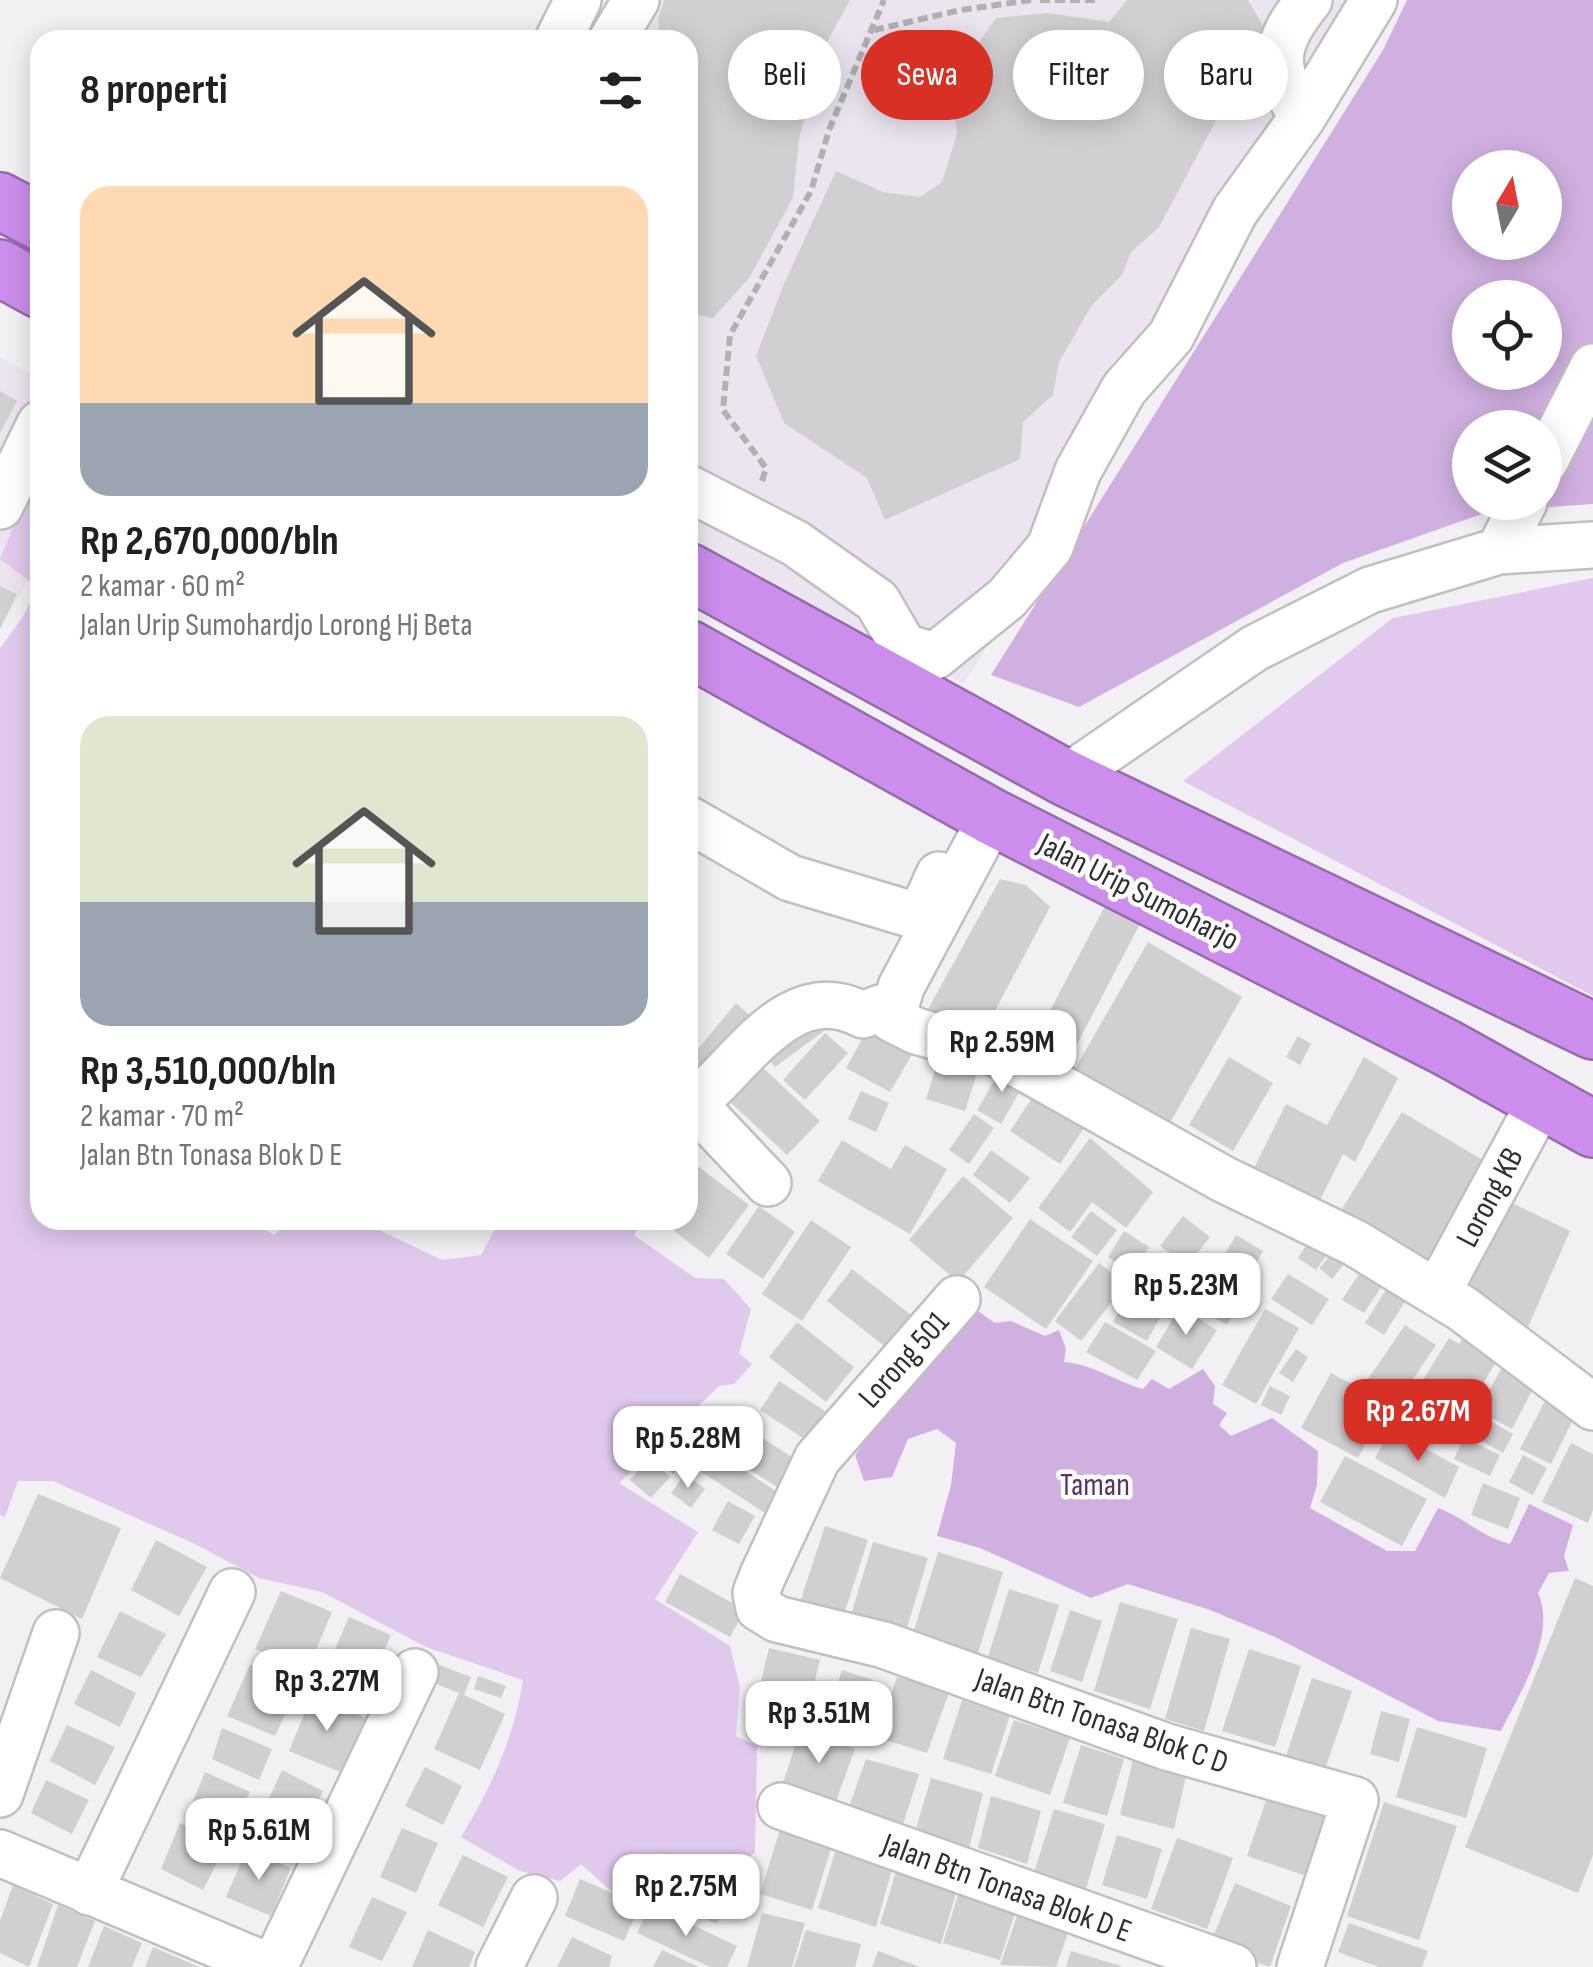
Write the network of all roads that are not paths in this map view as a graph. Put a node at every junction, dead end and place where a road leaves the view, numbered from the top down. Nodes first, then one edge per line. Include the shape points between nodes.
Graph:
1 (578, 0) edge
2 (636, 0) edge
3 (1310, 0) edge
4 (1374, 0) edge
5 (563, 30) edge
6 (618, 30) edge
7 (1302, 118) junction
8 (0, 201) edge
9 (30, 217) edge
10 (0, 268) edge
11 (30, 284) edge
12 (1593, 367) edge
13 (1562, 428) edge
14 (30, 444) edge
15 (698, 493) edge
16 (0, 506) edge
17 (1515, 520) edge
18 (1593, 545) edge
19 (1500, 550) junction
20 (698, 575) edge
21 (698, 654) edge
22 (917, 672) junction
23 (1066, 778) junction
24 (982, 811) junction
25 (698, 826) edge
26 (891, 1010) junction
27 (1593, 1031) edge
28 (1542, 1100) junction
29 (1593, 1129) edge
30 (768, 1183) dead end
31 (1437, 1293) junction
32 (956, 1299) dead end
33 (1593, 1407) edge
34 (763, 1575) joint
35 (232, 1592) dead end
36 (56, 1633) dead end
37 (415, 1672) dead end
38 (0, 1794) edge
39 (780, 1806) dead end
40 (0, 1853) edge
41 (89, 1892) junction
42 (534, 1898) dead end
43 (272, 1967) edge
44 (499, 1967) edge
45 (1233, 1967) edge
46 (1300, 1967) edge

1 - 5 street
2 - 6 street
3 - 7 street via 1279,50 1278,65
4 - 7 street
7 - 22 street via 1236,211 1171,336 1124,389 1078,471 1050,548 1007,598
8 - 9 highway
10 - 11 highway
12 - 13 street
14 - 16 street
15 - 22 street via 794,544 877,602
17 - 19 street
18 - 19 street
19 - 23 street via 1370,590 1255,648
20 - 22 highway, Jalan Urip Sumoharjo
21 - 24 highway, Jalan Urip Sumoharjo
22 - 23 highway, Jalan Urip Sumoharjo
23 - 27 highway, Jalan Urip Sumoharjo
24 - 25 street via 920,916 790,878
24 - 26 street
24 - 28 highway, Jalan Urip Sumoharjo
26 - 30 street via 864,1016 823,1002 795,1011 701,1097 707,1122
26 - 31 street via 905,1027 1000,1054
28 - 29 highway, Jalan Urip Sumoharjo
28 - 31 street, Lorong KB
31 - 33 street
32 - 34 street, Lorong 501 via 817,1459
34 - 46 street, Jalan Btn Tonasa Blok C D via 756,1593 760,1608 776,1620 884,1645 1167,1747 1355,1800
35 - 41 street
36 - 38 street
37 - 43 street
39 - 45 street, Jalan Btn Tonasa Blok D E
40 - 41 street
41 - 43 street
42 - 44 street

